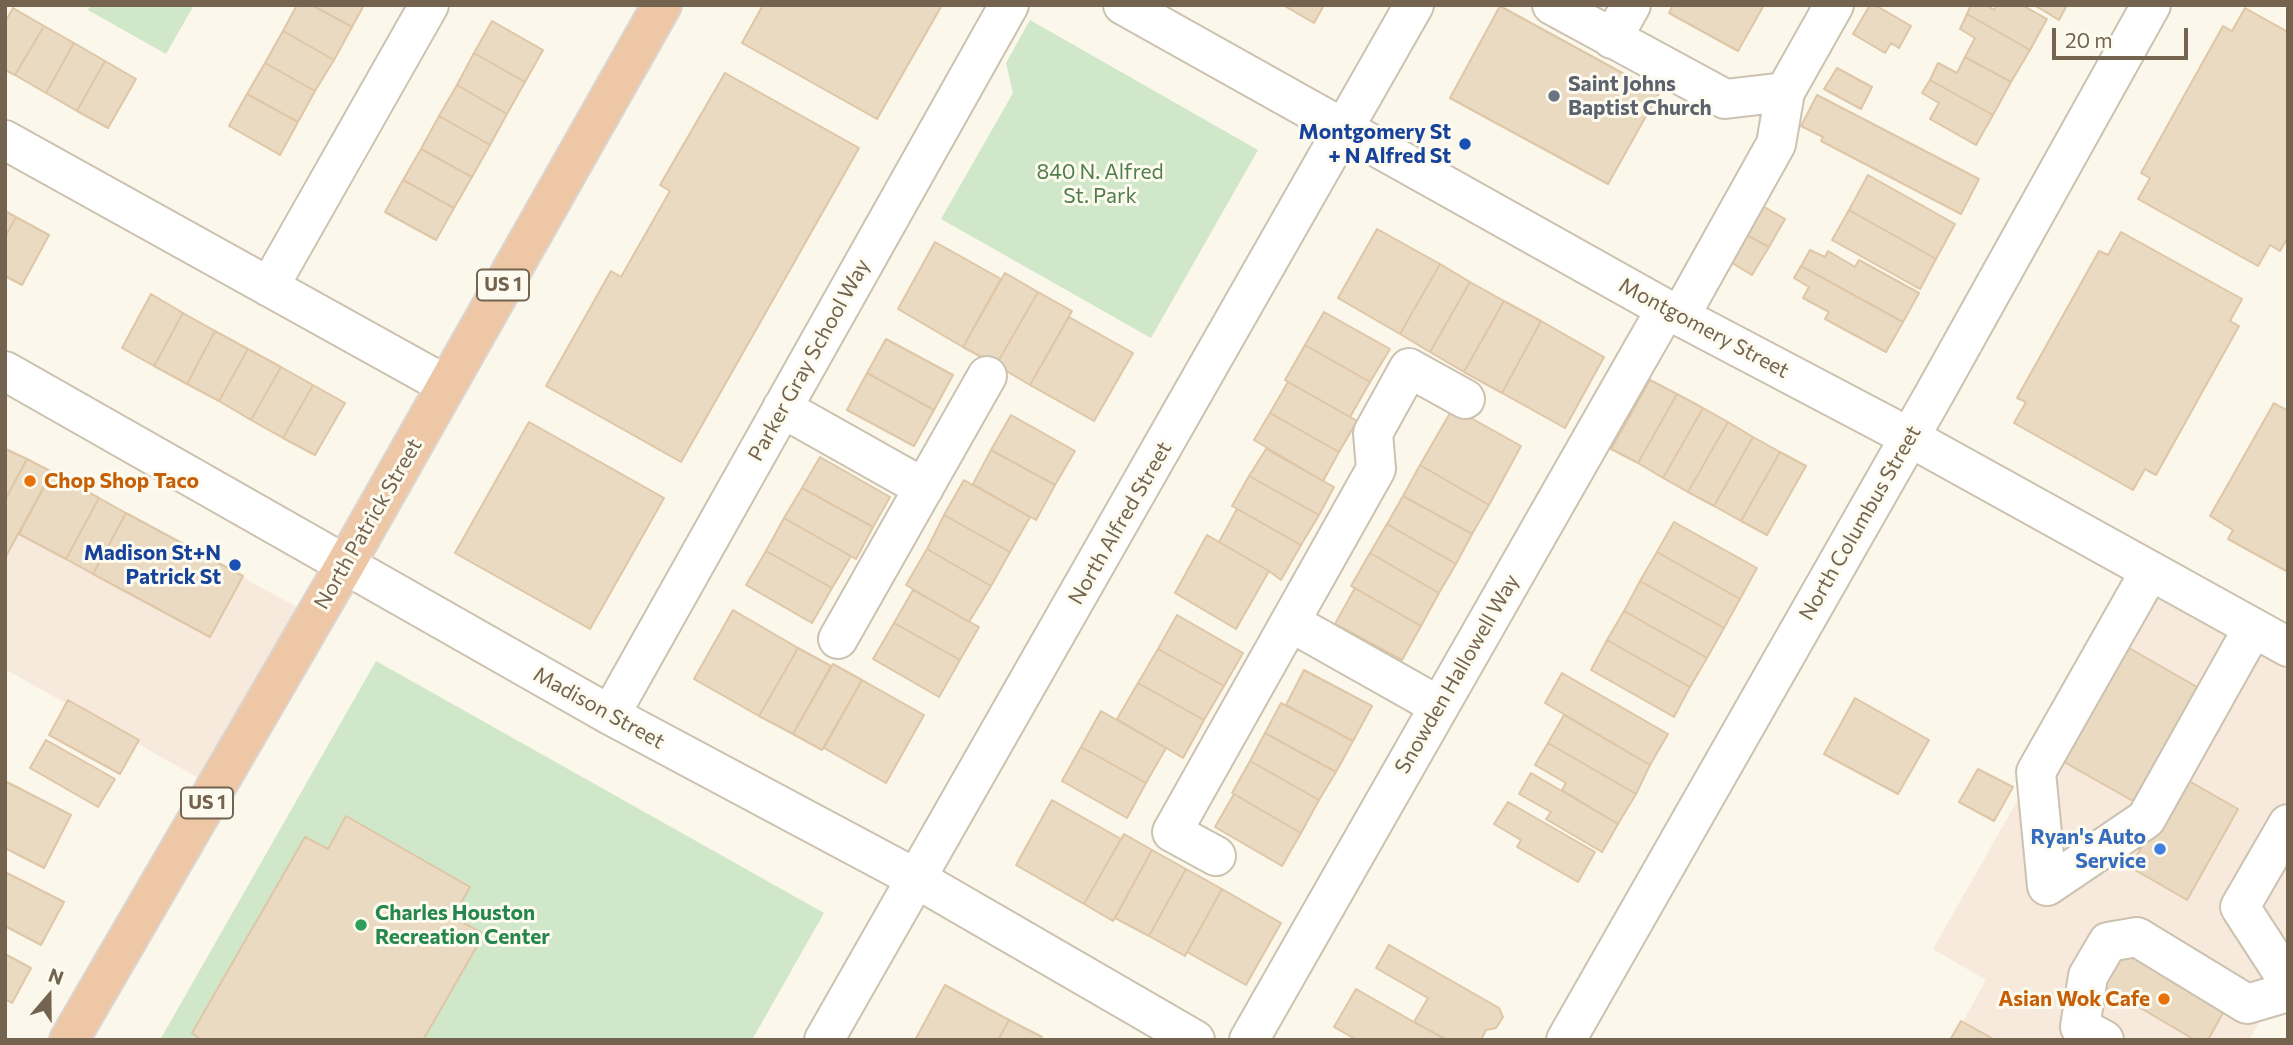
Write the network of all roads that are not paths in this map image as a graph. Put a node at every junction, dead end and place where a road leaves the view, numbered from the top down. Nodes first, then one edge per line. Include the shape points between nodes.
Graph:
1 (429, 5) edge
2 (662, 5) edge
3 (1009, 5) edge
4 (1123, 5) edge
5 (1414, 5) edge
6 (1552, 5) edge
7 (1631, 5) edge
8 (1834, 5) edge
9 (2151, 5) edge
10 (1612, 39) junction
11 (1785, 92) junction
12 (1343, 128) junction
13 (5, 140) edge
14 (269, 287) junction
15 (1673, 312) junction
16 (5, 371) edge
17 (987, 376) dead end
18 (446, 385) junction
19 (1465, 400) dead end
20 (782, 408) junction
21 (1909, 437) junction
22 (924, 488) junction
23 (345, 565) junction
24 (2150, 570) junction
25 (1290, 622) junction
26 (2253, 628) junction
27 (838, 639) dead end
28 (2288, 647) edge
29 (1438, 706) junction
30 (610, 715) junction
31 (2288, 824) edge
32 (1216, 856) dead end
33 (918, 880) junction
34 (2288, 981) edge
35 (2288, 992) edge
36 (69, 1040) edge
37 (824, 1040) edge
38 (1195, 1040) edge
39 (1249, 1040) edge
40 (1566, 1040) edge
41 (2104, 1040) edge

1 - 14 street
2 - 18 highway, North Patrick Street / US 1
3 - 20 street, Parker Gray School Way
4 - 12 street, Montgomery Street
5 - 12 street, North Alfred Street
6 - 10 street
7 - 10 street
8 - 11 street, Snowden Hallowell Way
9 - 21 street, North Columbus Street
10 - 11 street via 1725,99
11 - 15 street, Snowden Hallowell Way via 1776,144
12 - 15 street, Montgomery Street
12 - 33 street, North Alfred Street
13 - 14 street
14 - 18 street
15 - 21 street, Montgomery Street
15 - 29 street, Snowden Hallowell Way
16 - 23 street, Madison Street
17 - 22 street
18 - 23 highway, North Patrick Street / US 1
19 - 25 street via 1409,368 1373,433 1377,469
20 - 22 street
20 - 30 street, Parker Gray School Way
21 - 24 street, Montgomery Street
21 - 40 street, North Columbus Street
22 - 27 street
23 - 30 street, Madison Street
23 - 36 highway, North Patrick Street / US 1
24 - 26 street, Montgomery Street
24 - 26 street via 2036,772 2048,886 2146,819
25 - 29 street
25 - 32 street via 1172,832
26 - 28 street, Montgomery Street
29 - 39 street, Snowden Hallowell Way
30 - 33 street, Madison Street
31 - 34 street via 2240,907
33 - 37 street, North Alfred Street
33 - 38 street, Madison Street
35 - 41 street via 2247,1004 2137,937 2108,942 2088,976 2080,1027

